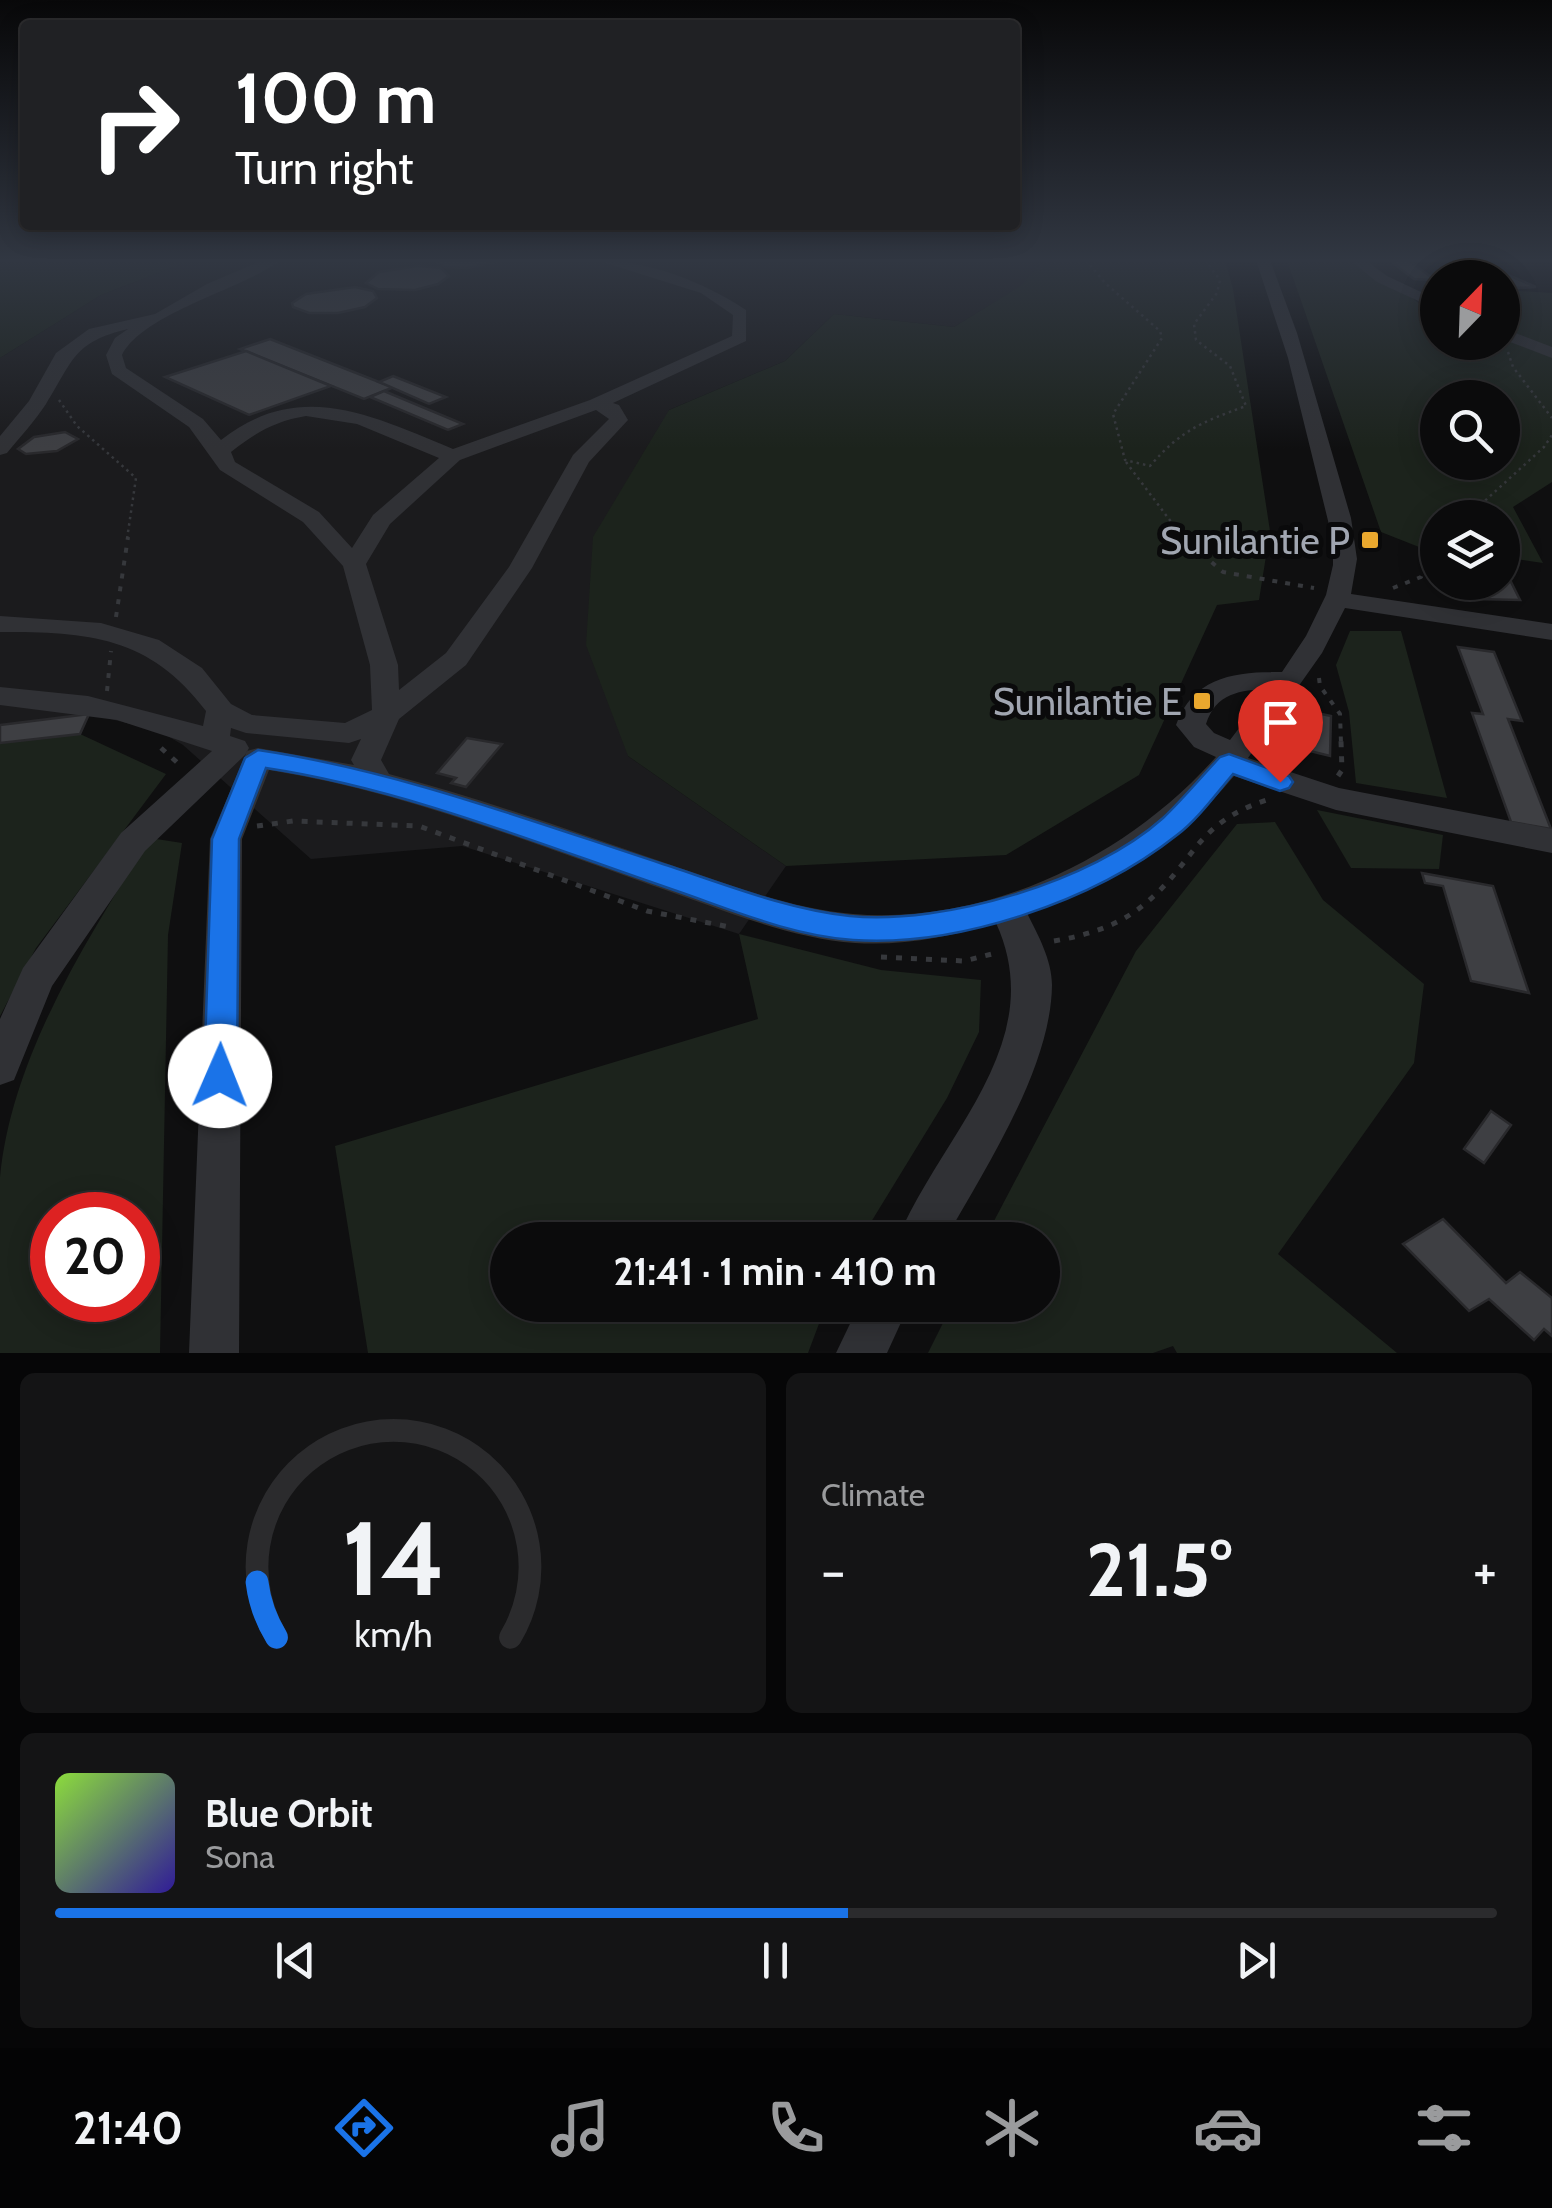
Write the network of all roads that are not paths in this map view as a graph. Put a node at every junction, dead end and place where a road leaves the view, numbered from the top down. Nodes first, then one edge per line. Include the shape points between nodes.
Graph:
1 (131, 323) edge
2 (149, 323) edge
3 (740, 323) edge
4 (1283, 323) edge
5 (1520, 340) edge
6 (1552, 353) edge
7 (596, 404) junction
8 (0, 448) edge
9 (220, 451) junction
10 (452, 456) junction
11 (354, 564) junction
12 (1338, 594) junction
13 (0, 624) edge
14 (1552, 632) edge
15 (1288, 680) junction
16 (0, 696) edge
17 (221, 710) junction
18 (387, 714) junction
19 (235, 749) junction
20 (1232, 758) junction
21 (379, 785) junction
22 (1552, 842) edge
23 (1006, 906) junction
24 (0, 1067) edge
25 (930, 1222) edge
26 (877, 1322) edge
27 (214, 1353) edge
28 (862, 1353) edge

1 - 8 street via 94,332 62,356 38,403
2 - 9 street via 121,341 114,355 118,370 196,423
3 - 7 street via 740,338
4 - 12 street via 1343,536
5 - 6 street
7 - 10 street
7 - 18 street via 619,420 580,459 520,568 456,659
9 - 10 street via 262,422 310,408 338,411
9 - 11 street via 227,466 311,517
10 - 11 street via 381,520
11 - 18 street via 384,665
12 - 14 street via 1413,614
12 - 15 street
13 - 17 street via 114,632 190,672
15 - 20 street
15 - 20 street via 1225,684 1194,708 1191,724
16 - 19 street via 66,698 167,721
17 - 18 street via 246,724 349,733
17 - 19 street
18 - 21 street via 366,760
19 - 21 street
19 - 24 street via 133,842 36,979
19 - 27 street via 236,812 226,839
20 - 22 street via 1307,791
20 - 23 street via 1145,846 1064,887
21 - 23 street via 781,914 850,928 907,928
23 - 25 street via 1034,982 1031,1017 1003,1087
26 - 28 street

